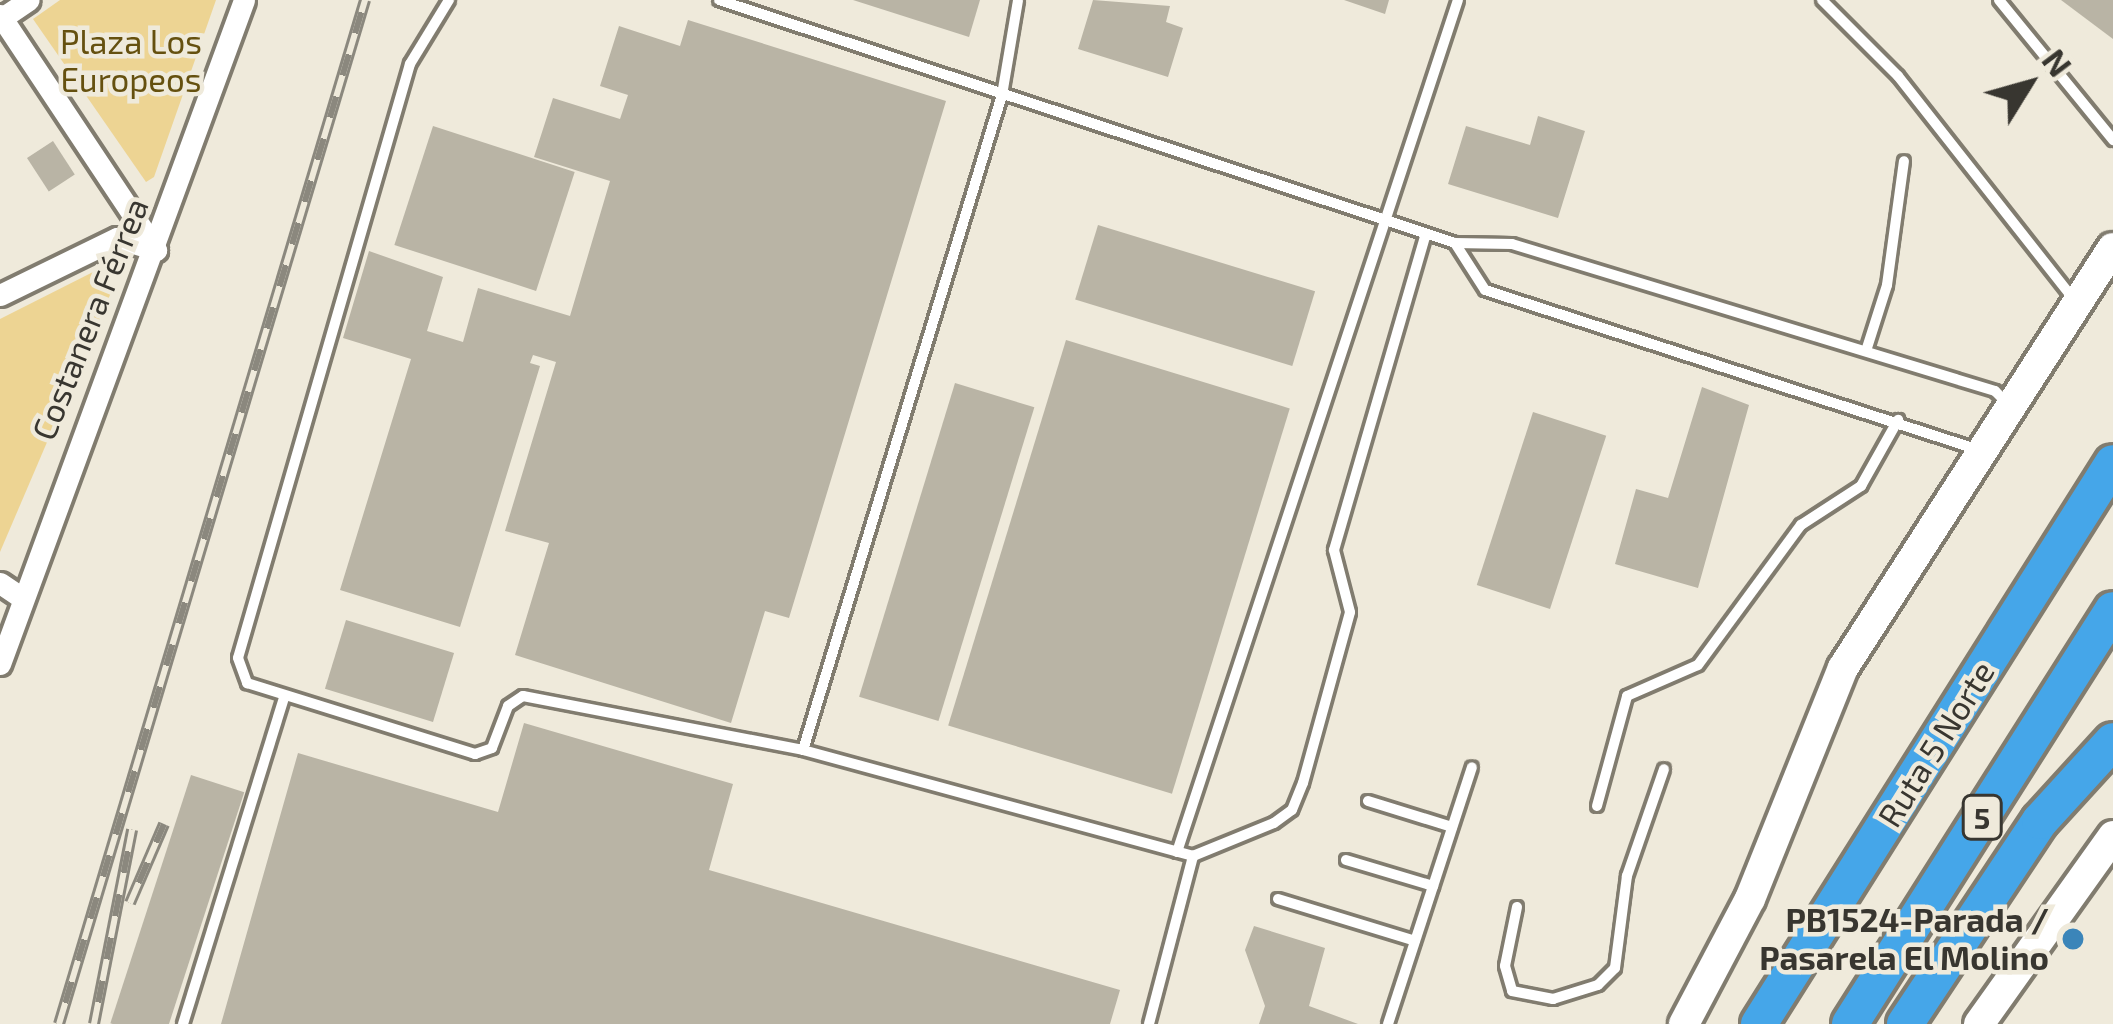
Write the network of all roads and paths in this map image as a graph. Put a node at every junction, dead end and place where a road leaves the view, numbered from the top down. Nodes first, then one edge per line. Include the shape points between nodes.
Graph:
1 (29, 0) edge
2 (244, 0) edge
3 (449, 0) edge
4 (719, 0) edge
5 (1018, 0) edge
6 (1458, 0) edge
7 (1822, 0) edge
8 (1999, 0) edge
9 (1, 16) edge
10 (1002, 94) junction
11 (2113, 140) edge
12 (1904, 161) dead end
13 (1382, 220) junction
14 (1426, 235) junction
15 (1456, 243) junction
16 (2113, 248) edge
17 (156, 250) junction
18 (0, 295) edge
19 (2075, 301) junction
20 (1866, 351) junction
21 (2008, 404) junction
22 (1898, 420) junction
23 (1979, 450) junction
24 (2113, 463) edge
25 (0, 583) edge
26 (21, 597) junction
27 (2113, 610) edge
28 (0, 664) edge
29 (284, 697) junction
30 (2113, 740) edge
31 (803, 750) junction
32 (1472, 767) dead end
33 (1664, 770) dead end
34 (1368, 801) dead end
35 (1597, 806) dead end
36 (1452, 827) junction
37 (2113, 836) edge
38 (1177, 852) junction
39 (1193, 856) junction
40 (1346, 860) dead end
41 (1433, 886) junction
42 (1278, 898) dead end
43 (1516, 908) dead end
44 (1415, 941) junction
45 (183, 1024) edge
46 (1150, 1024) edge
47 (1388, 1024) edge
48 (1684, 1024) edge
49 (1759, 1024) edge
50 (1850, 1024) edge
51 (1905, 1024) edge
52 (1979, 1024) edge

1 - 9 street
2 - 17 street, Costanera Férrea
3 - 29 lane via 410,64 238,658 247,683
4 - 10 lane
5 - 10 lane
6 - 13 lane
7 - 19 lane via 1898,76
8 - 11 lane
9 - 17 street
10 - 13 lane
10 - 31 lane
12 - 20 lane via 1887,285
13 - 14 lane
13 - 38 lane
14 - 15 lane
14 - 39 lane via 1334,550 1350,612 1303,783 1292,810 1274,823
15 - 20 lane via 1512,244
15 - 22 lane via 1485,290
16 - 19 main road
17 - 18 street via 117,238
17 - 26 street, Costanera Férrea
19 - 21 main road
20 - 21 lane via 1994,391
21 - 23 main road
22 - 23 lane
22 - 35 lane via 1861,486 1801,525 1698,665 1627,696
23 - 48 main road via 1830,694 1750,899
24 - 49 highway, Ruta 5 Norte / 5
25 - 26 street
26 - 28 street, Costanera Férrea
27 - 50 highway, 5
29 - 31 lane via 475,754 492,748 508,706 523,696
29 - 45 lane
30 - 51 highway via 2040,821
31 - 38 lane
32 - 36 lane
33 - 43 lane via 1627,876 1615,968 1598,985 1553,999 1512,991 1505,966
34 - 36 lane
36 - 41 lane
37 - 52 main road
38 - 39 lane
39 - 46 lane
40 - 41 lane
41 - 44 lane
42 - 44 lane
44 - 47 lane

